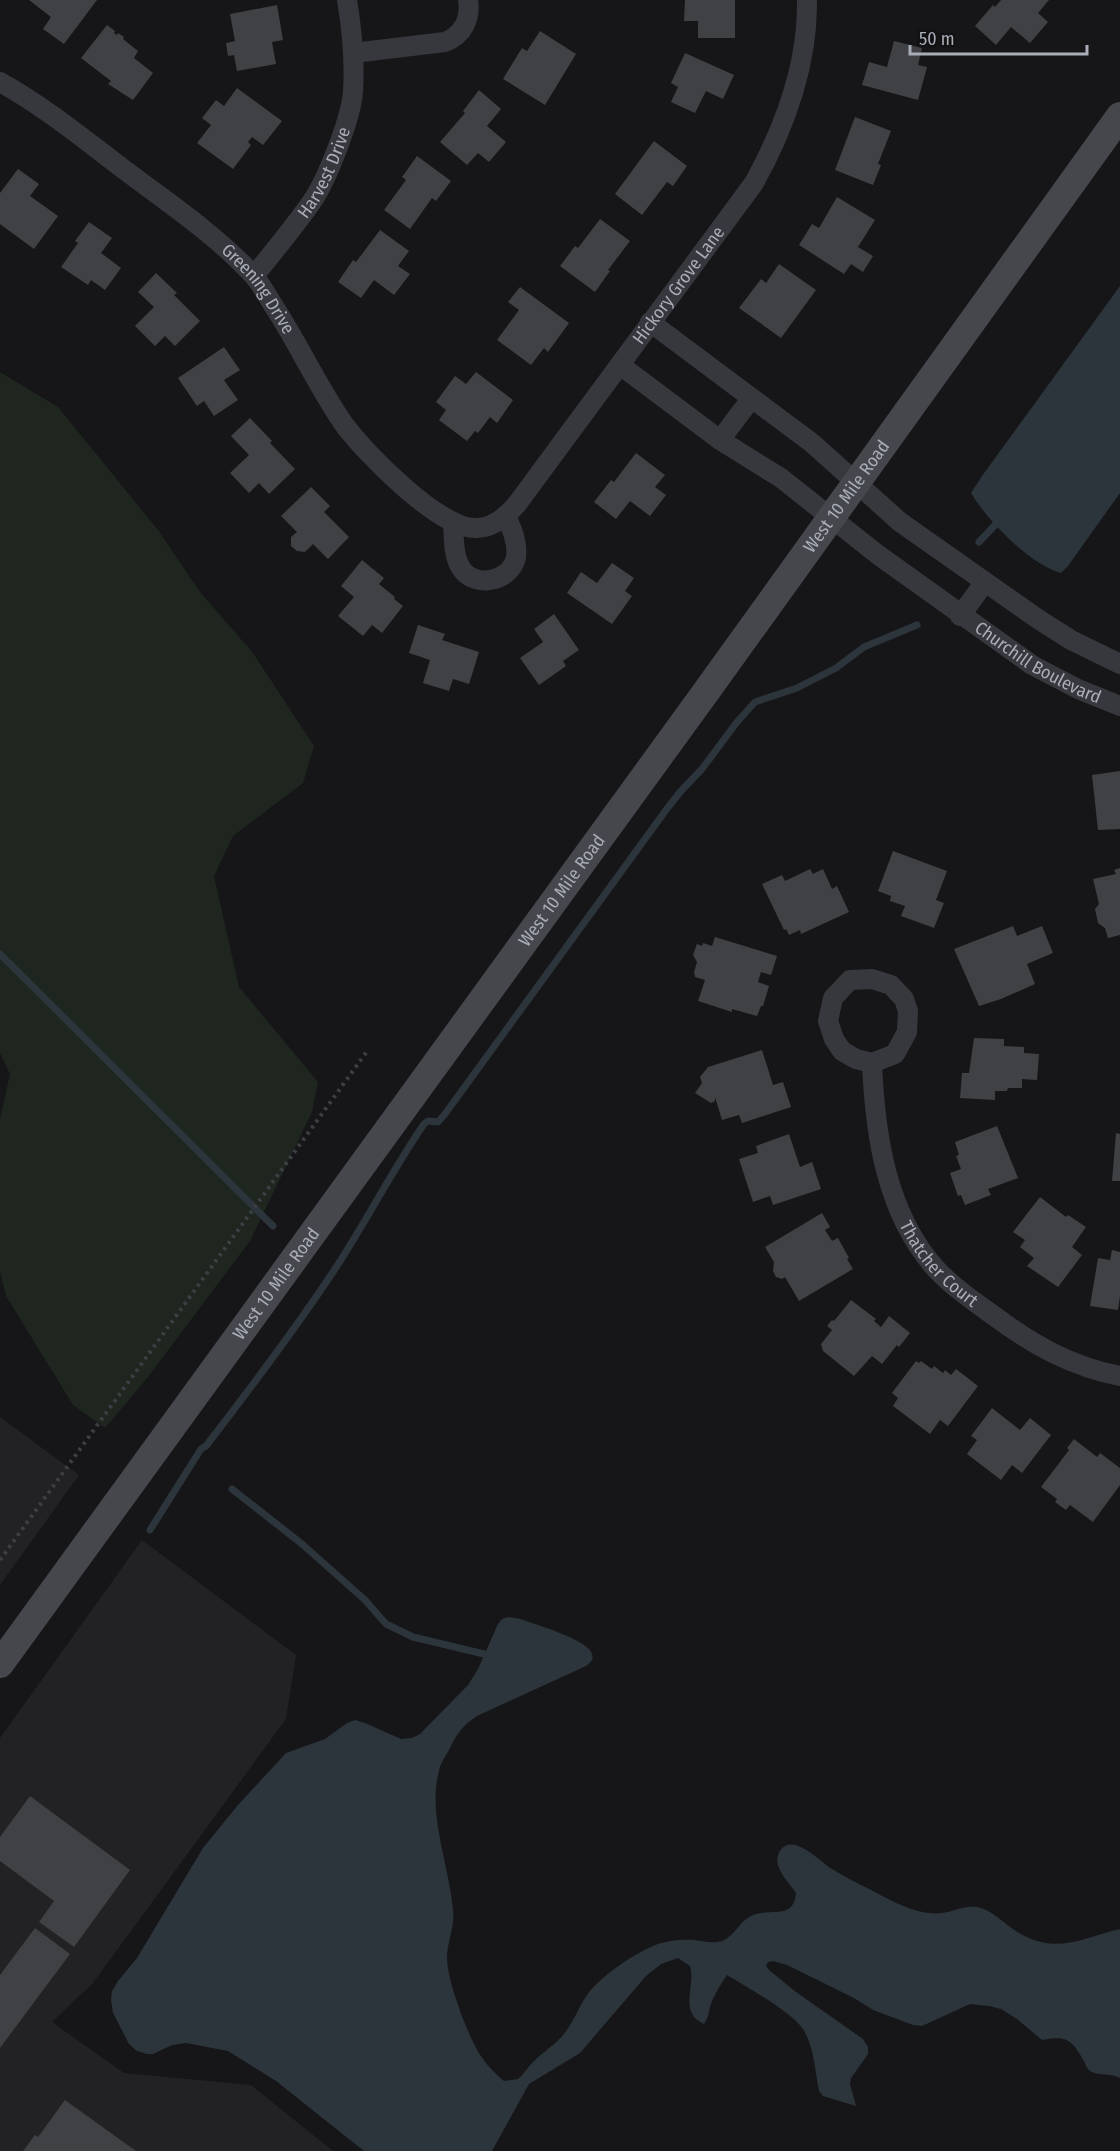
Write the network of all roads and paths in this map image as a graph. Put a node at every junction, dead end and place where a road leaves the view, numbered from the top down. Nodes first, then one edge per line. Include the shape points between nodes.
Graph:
1 (347, 0) edge
2 (468, 0) edge
3 (807, 0) edge
4 (353, 53) junction
5 (0, 82) edge
6 (1120, 116) edge
7 (254, 276) junction
8 (650, 322) junction
9 (620, 365) junction
10 (751, 399) junction
11 (720, 440) junction
12 (857, 482) junction
13 (506, 516) junction
14 (831, 518) junction
15 (453, 522) junction
16 (477, 529) joint
17 (985, 582) junction
18 (960, 616) junction
19 (1120, 664) edge
20 (1120, 706) edge
21 (368, 1050) dead end
22 (872, 1063) junction
23 (1120, 1376) edge
24 (0, 1560) edge
25 (0, 1664) edge

1 - 4 street, Harvest Drive
2 - 4 street via 466,23 454,38
3 - 8 street, Hickory Grove Lane via 802,60 788,113 770,154 754,183
4 - 7 street, Harvest Drive via 353,94 329,171 314,198
5 - 7 street, Greening Drive via 50,114 199,226
6 - 12 main road, West 10 Mile Road
7 - 15 street, Greening Drive via 344,424 367,452 423,503
8 - 9 street, Hickory Grove Lane
8 - 10 street, Churchill Boulevard
9 - 11 street, Churchill Boulevard
9 - 13 street, Hickory Grove Lane
10 - 11 street
10 - 12 street, Churchill Boulevard
11 - 14 street, Churchill Boulevard via 781,478
12 - 14 main road, West 10 Mile Road
12 - 17 street, Churchill Boulevard via 900,522
13 - 15 street via 513,530 516,558 503,575 489,580 477,581 462,570 457,561
13 - 16 street, Hickory Grove Lane
14 - 18 street, Churchill Boulevard
14 - 25 main road, West 10 Mile Road
15 - 16 street, Greening Drive
17 - 18 street, Churchill Boulevard
17 - 19 street, Churchill Boulevard via 1071,640
18 - 20 street, Churchill Boulevard via 1032,665
21 - 24 path
22 - 22 street via 895,1054 907,1032 908,1011 904,999 891,985 872,979 850,980 832,998 828,1021 842,1051
22 - 23 street, Thatcher Court via 883,1161 895,1202 913,1239 936,1269 1027,1340 1065,1360

